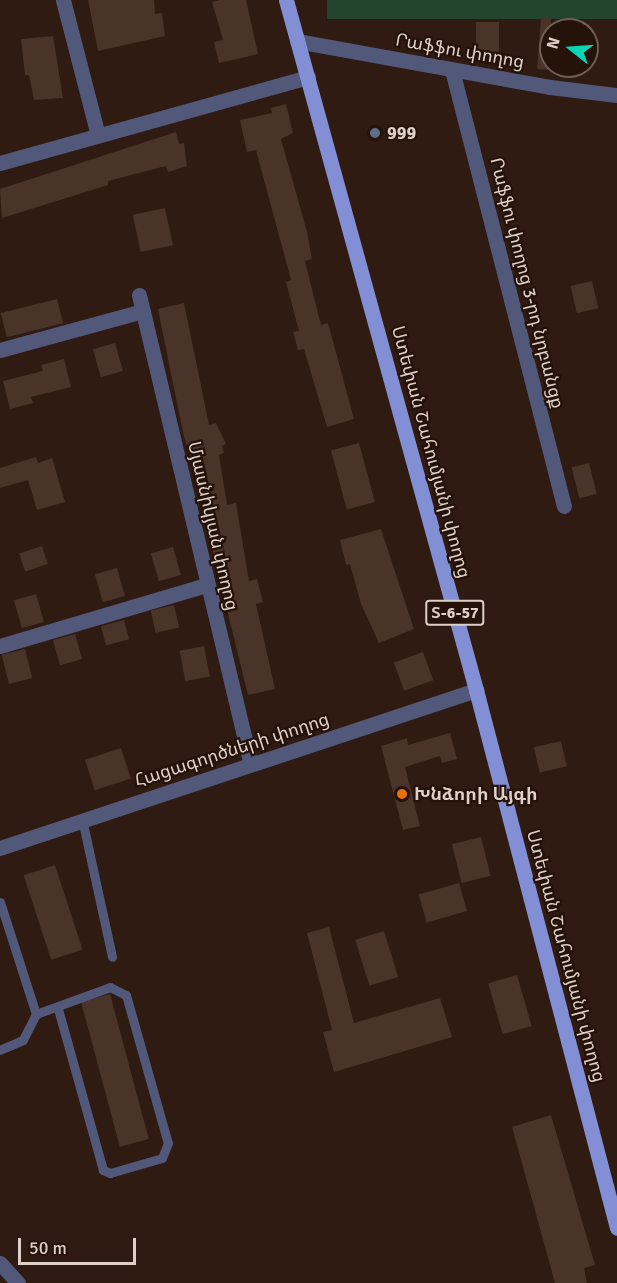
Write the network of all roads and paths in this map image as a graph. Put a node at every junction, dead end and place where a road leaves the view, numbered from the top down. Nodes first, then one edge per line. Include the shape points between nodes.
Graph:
1 (63, 0) edge
2 (286, 0) edge
3 (297, 41) junction
4 (452, 70) junction
5 (308, 77) junction
6 (617, 95) edge
7 (98, 135) junction
8 (0, 163) edge
9 (139, 296) dead end
10 (143, 311) junction
11 (0, 350) edge
12 (564, 506) dead end
13 (206, 585) junction
14 (0, 646) edge
15 (476, 690) junction
16 (251, 764) junction
17 (82, 819) junction
18 (0, 848) edge
19 (0, 902) edge
20 (112, 957) dead end
21 (58, 1009) junction
22 (36, 1014) junction
23 (0, 1050) edge
24 (617, 1228) edge
25 (0, 1263) edge
26 (18, 1283) edge

1 - 7 street
2 - 3 main road, Ստեփան Շահումյանի փողոց / Տ-6-57
3 - 4 street, Րաֆֆու փողոց
3 - 5 main road, Ստեփան Շահումյանի փողոց / Տ-6-57
4 - 6 street, Րաֆֆու փողոց
4 - 12 street, Րաֆֆու փողոց 3-րդ նրբանցք
5 - 7 street
5 - 15 main road, Ստեփան Շահումյանի փողոց / Տ-6-57
7 - 8 street
9 - 10 street, Մյասնիկյան փողոց
10 - 11 street
10 - 13 street, Մյասնիկյան փողոց
13 - 14 street
13 - 16 street, Մյասնիկյան փողոց
15 - 16 street, Հացագործների փողոց
15 - 24 main road, Ստեփան Շահումյանի փողոց / Տ-6-57
16 - 17 street, Հացագործների փողոց
17 - 18 street, Հացագործների փողոց
17 - 20 lane
19 - 22 lane
21 - 21 lane via 103,1170 110,1173 162,1158 168,1143 126,995 110,987 65,1001
21 - 22 lane
22 - 23 lane via 23,1040
25 - 26 street

